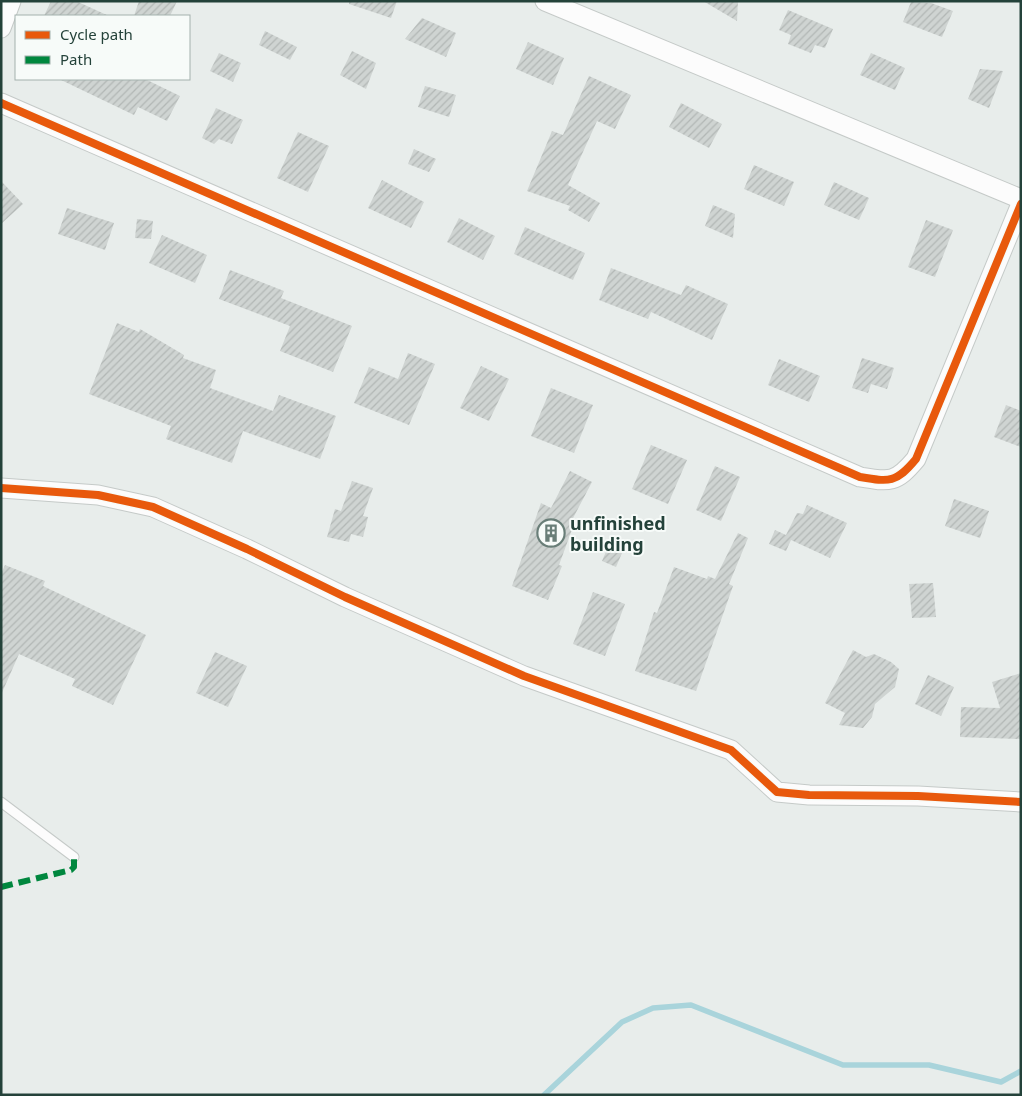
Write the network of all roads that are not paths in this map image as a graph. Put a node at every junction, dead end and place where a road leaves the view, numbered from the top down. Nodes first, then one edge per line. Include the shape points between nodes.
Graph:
1 (11, 1) edge
2 (546, 1) edge
3 (1, 28) edge
4 (1, 103) edge
5 (1021, 198) edge
6 (1021, 204) edge
7 (1, 488) edge
8 (1, 802) edge
9 (1021, 802) edge
10 (74, 857) dead end

1 - 3 street
2 - 5 street
4 - 6 street via 860,478 883,481 903,476 916,459
7 - 9 street via 98,496 153,508 524,676 731,750 777,792
8 - 10 lane

